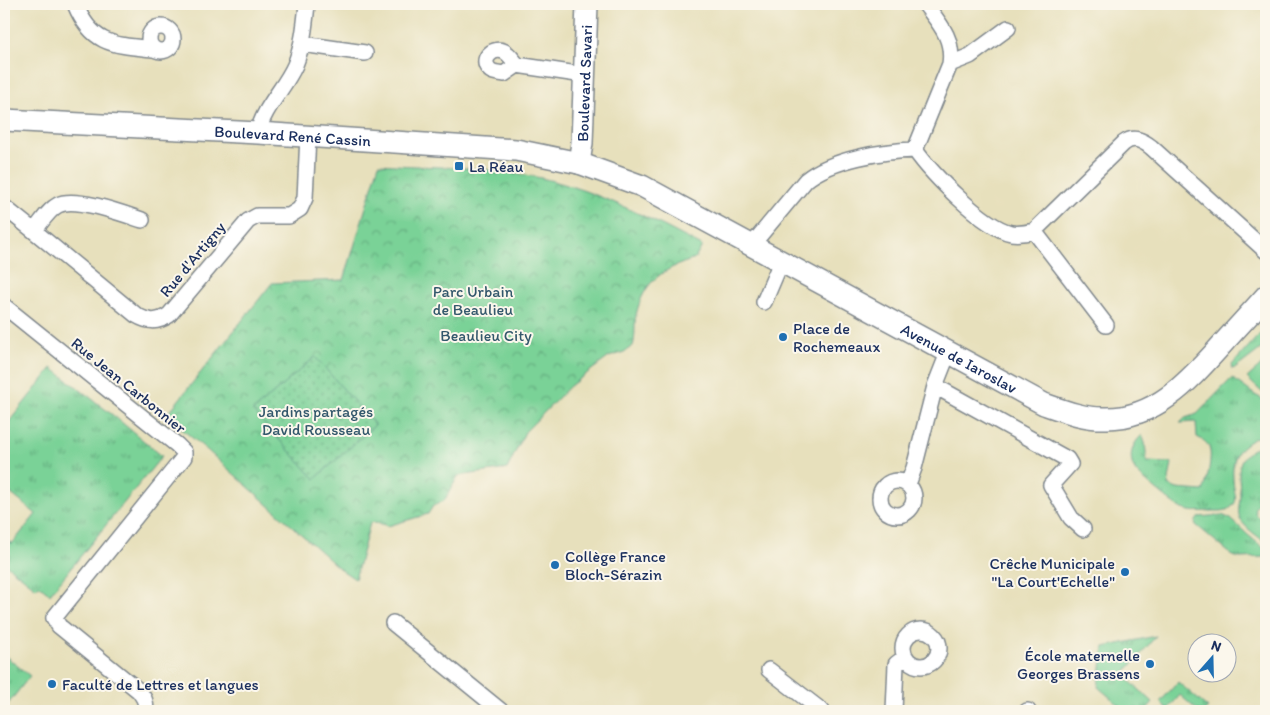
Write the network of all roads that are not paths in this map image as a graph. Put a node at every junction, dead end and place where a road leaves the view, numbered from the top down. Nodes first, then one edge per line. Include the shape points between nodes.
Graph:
1 (75, 4) edge
2 (307, 4) edge
3 (587, 4) edge
4 (925, 4) edge
5 (1008, 28) dead end
6 (302, 44) junction
7 (153, 49) dead end
8 (365, 53) dead end
9 (950, 64) junction
10 (517, 65) dead end
11 (584, 75) junction
12 (4, 121) edge
13 (258, 133) junction
14 (308, 136) junction
15 (915, 150) junction
16 (579, 163) junction
17 (4, 207) edge
18 (142, 220) dead end
19 (34, 231) junction
20 (1034, 231) junction
21 (751, 246) junction
22 (1266, 251) edge
23 (780, 262) junction
24 (1266, 296) edge
25 (764, 302) dead end
26 (4, 306) edge
27 (1106, 325) dead end
28 (948, 353) junction
29 (935, 386) junction
30 (908, 484) dead end
31 (1083, 529) dead end
32 (393, 623) dead end
33 (905, 657) dead end
34 (769, 670) dead end
35 (144, 711) edge
36 (501, 711) edge
37 (822, 711) edge
38 (894, 711) edge

1 - 7 street via 87,26 102,39
2 - 6 street
3 - 11 street, Boulevard Savari
4 - 9 street via 949,40
5 - 9 street via 970,56
6 - 8 street
6 - 13 street via 295,66 260,122
9 - 15 street
10 - 11 street
11 - 16 street, Boulevard Savari
12 - 13 street, Boulevard René Cassin
13 - 14 street, Boulevard René Cassin
14 - 16 street, Boulevard René Cassin via 516,150
14 - 19 street, Rue d'Artigny via 305,198 300,208 289,216 257,216 248,221 169,314 159,320 149,321 136,315
15 - 20 street via 935,175 995,227 1016,234
15 - 21 street via 885,152 816,172
16 - 21 street, Avenue de Iaroslav via 642,186
17 - 19 street, Rue d'Artigny
18 - 19 street via 97,206 63,203 52,209
20 - 22 street via 1122,144 1134,139 1151,147
20 - 27 street
21 - 23 street, Avenue de Iaroslav
23 - 25 street
23 - 28 street, Avenue de Iaroslav
24 - 28 street, Avenue de Iaroslav via 1189,381 1153,407 1130,415 1107,418 1067,412 1044,404
26 - 35 street, Rue Jean Carbonnier via 184,454 54,618 59,626 139,691 145,698
28 - 29 street
29 - 30 street
29 - 31 street via 1067,459 1070,464 1051,485
32 - 36 street
33 - 38 street via 896,664
34 - 37 street

